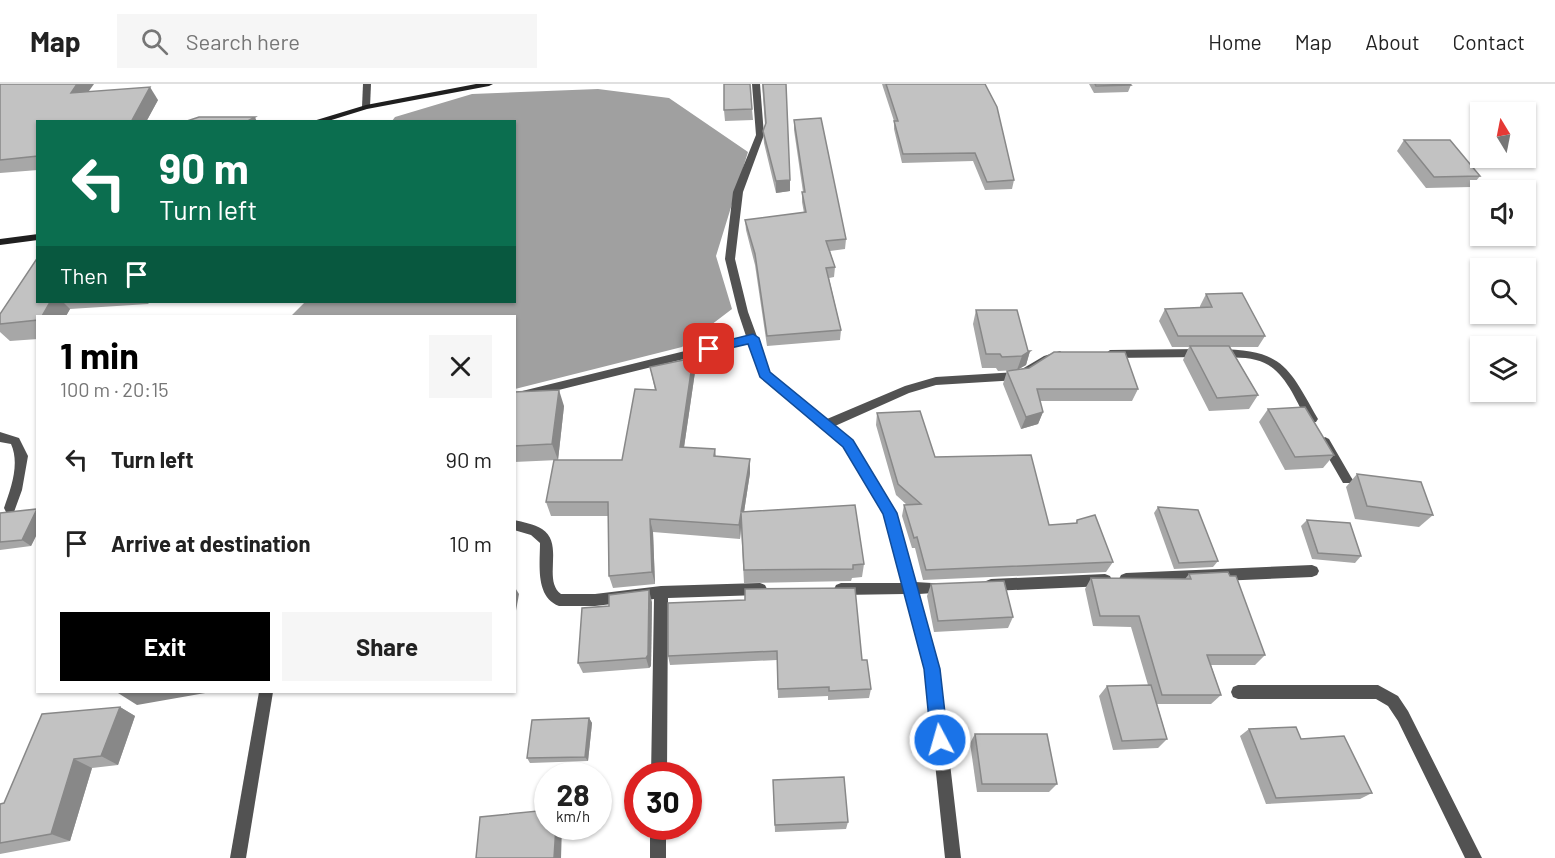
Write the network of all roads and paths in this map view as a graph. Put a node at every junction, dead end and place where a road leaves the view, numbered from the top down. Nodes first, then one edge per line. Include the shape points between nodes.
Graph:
1 (367, 84) edge
2 (489, 84) edge
3 (756, 84) edge
4 (366, 107) junction
5 (321, 120) edge
6 (36, 237) edge
7 (0, 242) edge
8 (753, 338) junction
9 (1069, 354) edge
10 (1103, 354) edge
11 (516, 397) edge
12 (825, 424) junction
13 (0, 437) edge
14 (1347, 480) dead end
15 (10, 508) dead end
16 (516, 526) edge
17 (1312, 571) dead end
18 (981, 586) edge
19 (958, 587) edge
20 (831, 589) edge
21 (910, 589) junction
22 (774, 590) edge
23 (661, 592) junction
24 (1238, 692) dead end
25 (266, 693) edge
26 (658, 762) edge
27 (658, 840) edge
28 (238, 858) edge
29 (658, 858) edge
30 (953, 858) edge
31 (1474, 858) edge

1 - 4 street
2 - 4 main road
3 - 8 street via 760,135 738,192 730,259
4 - 5 main road
6 - 7 main road
8 - 11 street
8 - 12 street via 765,374
9 - 12 street via 1043,358 1019,376 936,381
10 - 14 street via 1238,353 1263,356 1277,363
12 - 21 street via 848,443 890,513
13 - 15 street via 15,441 22,456
16 - 23 street via 543,537 547,582 552,596 559,600
17 - 18 street
19 - 21 street
20 - 21 street
21 - 30 street via 932,669
22 - 23 street
23 - 26 street
24 - 31 street via 1378,692 1393,701
25 - 28 street
27 - 29 street

